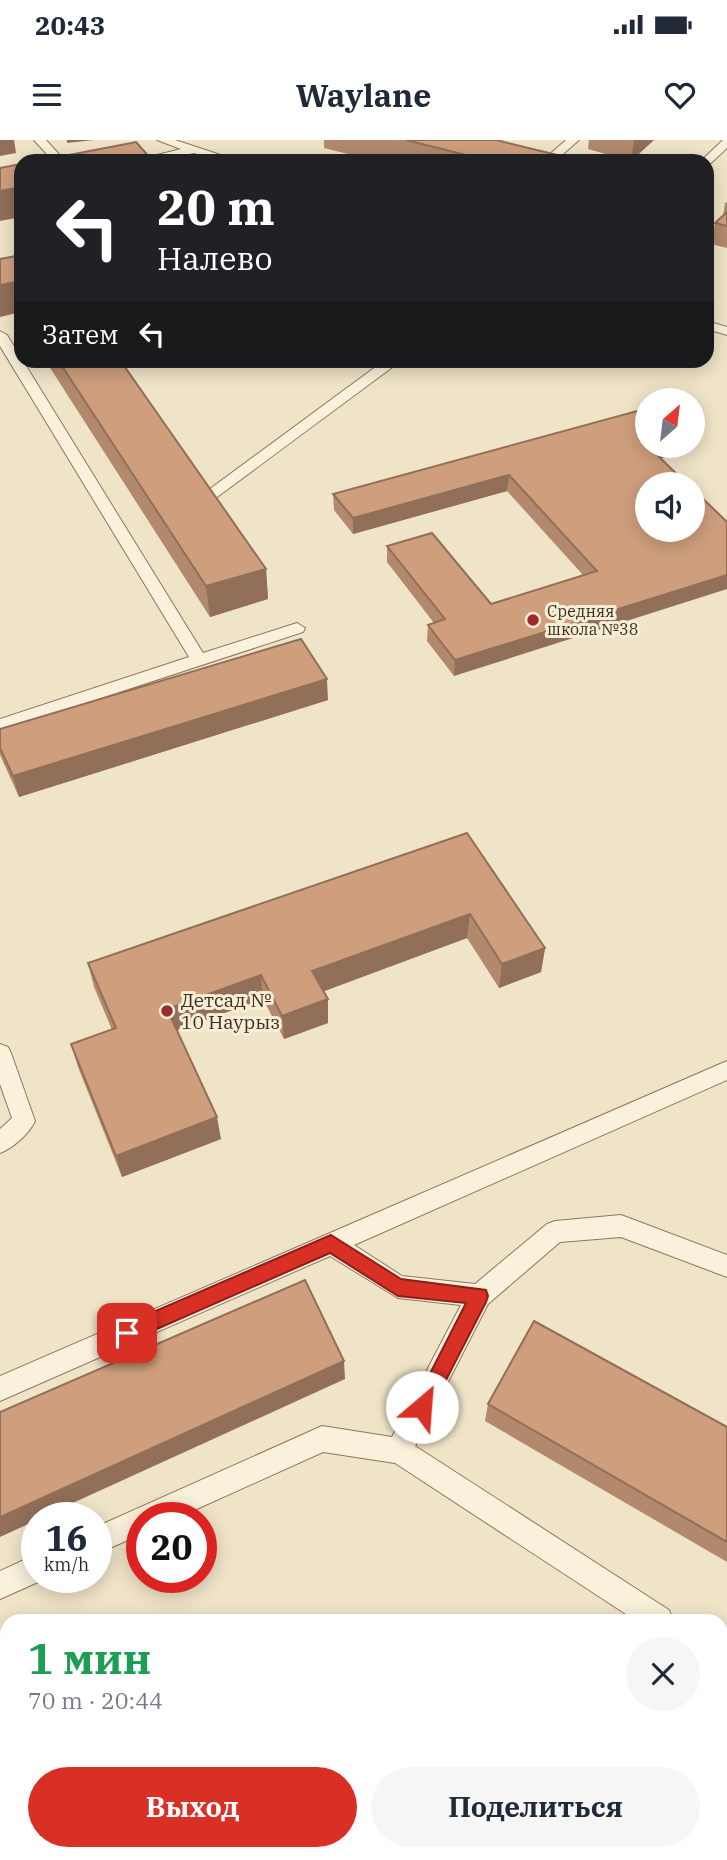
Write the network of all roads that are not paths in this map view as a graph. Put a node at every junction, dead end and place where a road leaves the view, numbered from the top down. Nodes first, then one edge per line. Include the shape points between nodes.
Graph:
1 (40, 140) edge
2 (163, 140) edge
3 (573, 140) edge
4 (727, 142) edge
5 (195, 150) junction
6 (53, 154) edge
7 (175, 154) edge
8 (209, 154) edge
9 (556, 154) edge
10 (714, 154) edge
11 (4, 334) edge
12 (14, 351) edge
13 (24, 368) edge
14 (383, 368) edge
15 (208, 497) edge
16 (297, 628) dead end
17 (199, 660) junction
18 (0, 725) edge
19 (0, 1052) edge
20 (727, 1070) edge
21 (0, 1143) edge
22 (331, 1243) junction
23 (727, 1266) edge
24 (479, 1296) junction
25 (0, 1389) edge
26 (399, 1451) junction
27 (182, 1502) edge
28 (21, 1575) edge
29 (0, 1585) edge
30 (641, 1614) edge

1 - 6 lane
2 - 5 lane
3 - 9 lane
4 - 10 lane
5 - 7 lane
5 - 8 lane
11 - 12 lane
13 - 17 lane
14 - 15 lane
16 - 17 lane
17 - 18 lane
19 - 21 lane via 24,1121
20 - 22 lane
22 - 24 lane via 398,1287
22 - 25 lane
23 - 24 lane via 621,1226 555,1232
24 - 26 lane
26 - 27 lane via 322,1439
26 - 30 lane
28 - 29 lane

